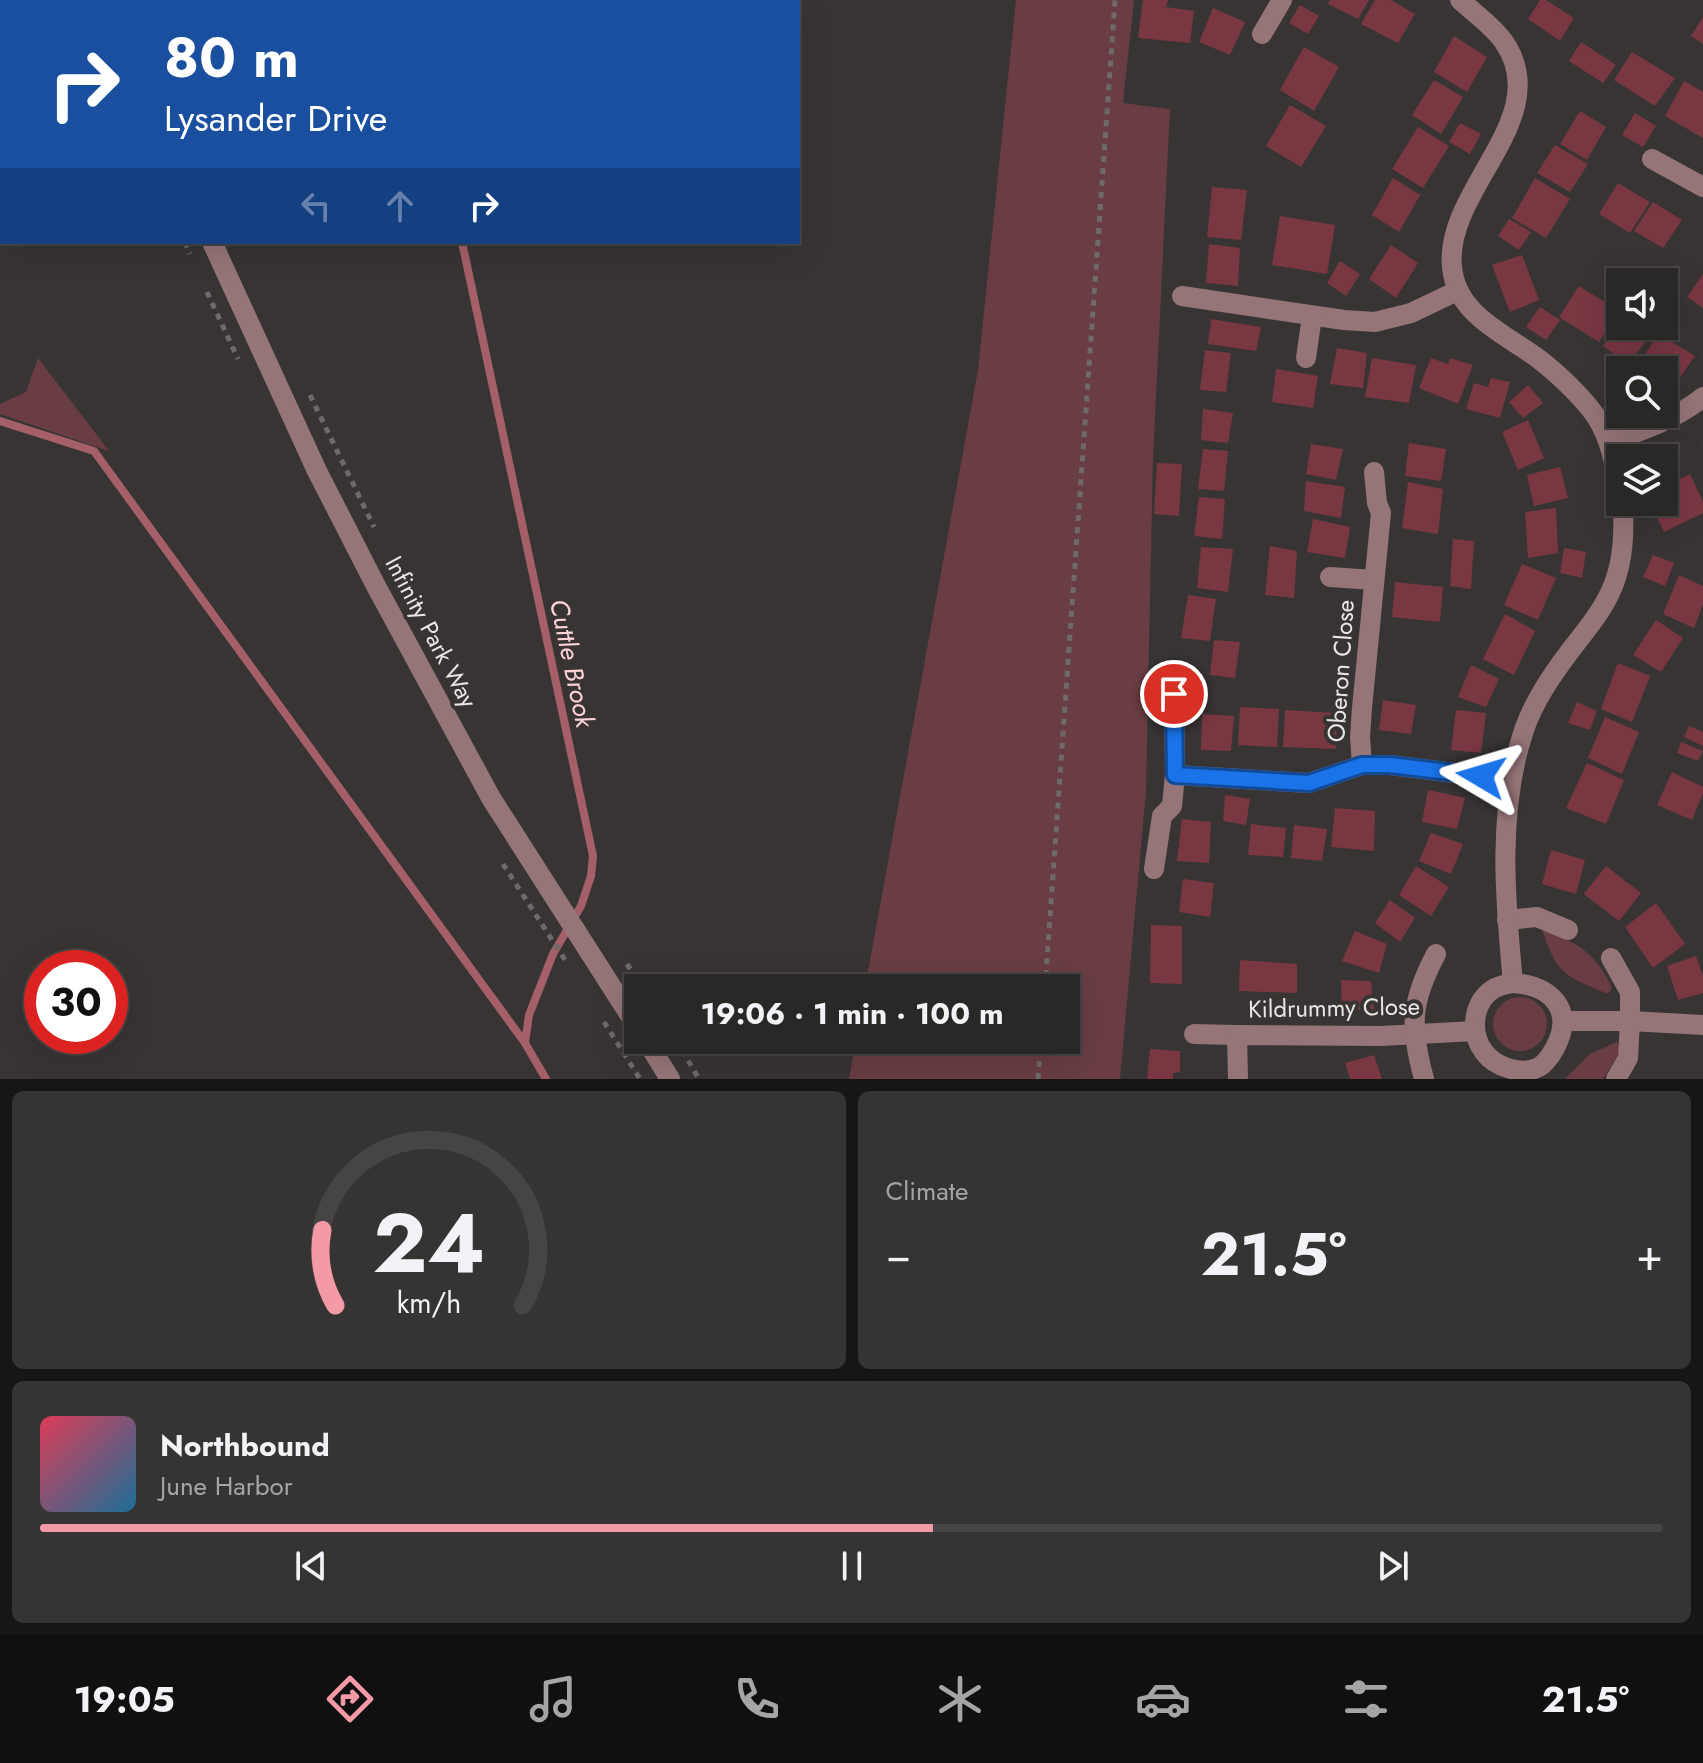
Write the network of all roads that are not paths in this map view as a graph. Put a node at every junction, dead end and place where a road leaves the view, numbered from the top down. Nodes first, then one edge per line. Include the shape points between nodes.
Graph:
1 (1282, 0) edge
2 (1460, 0) edge
3 (1262, 34) dead end
4 (1652, 159) dead end
5 (1703, 187) edge
6 (213, 244) edge
7 (1457, 291) junction
8 (1182, 296) dead end
9 (1312, 316) junction
10 (1306, 358) dead end
11 (1703, 397) edge
12 (1609, 442) joint
13 (1374, 472) dead end
14 (1624, 516) edge
15 (1330, 577) dead end
16 (1374, 580) junction
17 (1174, 694) dead end
18 (1362, 765) junction
19 (1175, 775) junction
20 (1511, 780) junction
21 (1154, 869) dead end
22 (1507, 920) junction
23 (1568, 930) dead end
24 (1436, 954) dead end
25 (1611, 958) dead end
26 (1513, 983) junction
27 (624, 1006) edge
28 (1563, 1021) junction
29 (1630, 1021) junction
30 (1703, 1025) edge
31 (1475, 1031) junction
32 (1194, 1034) dead end
33 (1414, 1034) junction
34 (1237, 1035) junction
35 (655, 1054) edge
36 (1516, 1075) edge
37 (670, 1079) edge
38 (1238, 1079) edge
39 (1424, 1079) edge
40 (1616, 1079) edge

1 - 3 street
2 - 7 street via 1502,40 1518,76 1512,119 1458,227 1451,267
4 - 5 street
6 - 27 street, Infinity Park Way via 376,586 491,798
7 - 9 street via 1411,313 1375,322
7 - 12 street via 1471,311 1565,383 1593,412
8 - 9 street
9 - 10 street
11 - 12 street via 1646,430
13 - 16 street, Oberon Close via 1381,513
14 - 20 street via 1614,585 1537,700
15 - 16 street, Oberon Close
16 - 18 street, Oberon Close
17 - 19 street
18 - 19 street via 1309,783
18 - 20 street
19 - 21 street
20 - 22 street
22 - 23 street via 1537,917
22 - 26 street
24 - 33 street via 1421,981
25 - 29 street via 1630,992
26 - 28 street via 1547,992
26 - 31 street via 1487,994 1475,1018
28 - 29 street
28 - 36 street via 1554,1051 1542,1066
29 - 30 street
29 - 40 street via 1628,1058
31 - 33 street, Kildrummy Close
31 - 36 street via 1484,1052
32 - 34 street
33 - 34 street, Kildrummy Close
33 - 39 street
34 - 38 street, Kildrummy Close
35 - 37 street

